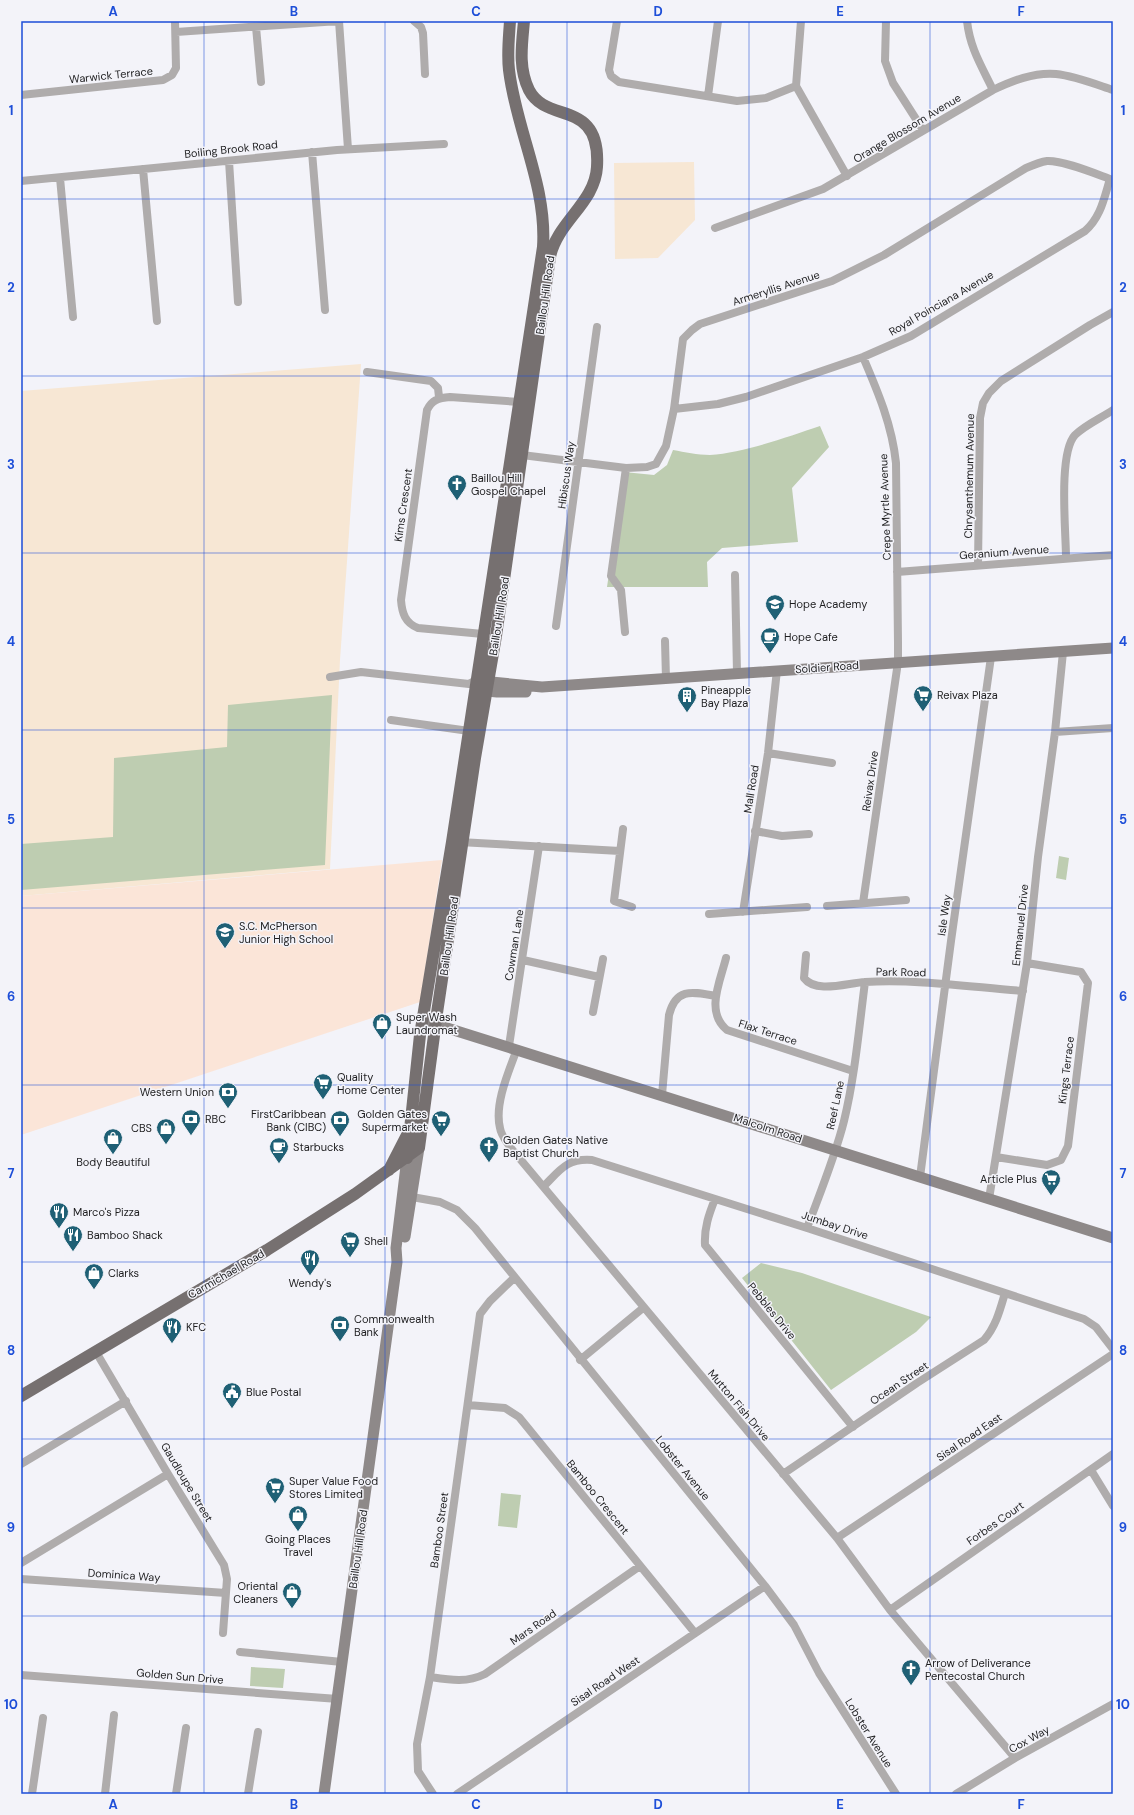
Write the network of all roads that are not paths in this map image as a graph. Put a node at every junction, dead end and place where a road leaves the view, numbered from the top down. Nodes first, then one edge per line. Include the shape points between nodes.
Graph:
1 (175, 21) edge
2 (339, 21) edge
3 (414, 21) edge
4 (510, 21) edge
5 (524, 21) edge
6 (617, 21) edge
7 (718, 21) edge
8 (801, 21) edge
9 (886, 21) edge
10 (967, 21) edge
11 (256, 27) junction
12 (176, 32) junction
13 (425, 74) dead end
14 (261, 82) dead end
15 (796, 86) junction
16 (993, 90) junction
17 (1113, 90) edge
18 (21, 95) edge
19 (708, 96) junction
20 (536, 98) junction
21 (517, 110) junction
22 (923, 130) junction
23 (444, 144) dead end
24 (348, 149) junction
25 (312, 152) junction
26 (229, 161) junction
27 (143, 170) junction
28 (847, 176) junction
29 (60, 178) junction
30 (1111, 179) edge
31 (21, 181) edge
32 (543, 222) junction
33 (565, 225) junction
34 (715, 228) dead end
35 (238, 302) dead end
36 (325, 310) dead end
37 (1113, 312) edge
38 (73, 317) dead end
39 (157, 321) dead end
40 (597, 327) dead end
41 (863, 357) junction
42 (367, 372) dead end
43 (439, 397) junction
44 (520, 402) junction
45 (674, 409) junction
46 (1113, 410) edge
47 (522, 455) junction
48 (580, 461) junction
49 (626, 468) junction
50 (1113, 555) edge
51 (1066, 558) junction
52 (978, 565) junction
53 (897, 572) junction
54 (735, 575) dead end
55 (556, 626) dead end
56 (625, 632) dead end
57 (484, 634) junction
58 (664, 641) dead end
59 (1113, 648) edge
60 (1063, 652) junction
61 (992, 657) junction
62 (898, 662) junction
63 (777, 670) junction
64 (738, 673) junction
65 (330, 676) dead end
66 (666, 679) junction
67 (479, 686) junction
68 (391, 720) dead end
69 (1113, 728) edge
70 (469, 731) junction
71 (1055, 732) junction
72 (768, 753) junction
73 (832, 763) dead end
74 (623, 829) dead end
75 (756, 831) junction
76 (809, 834) dead end
77 (458, 842) junction
78 (539, 846) junction
79 (620, 851) junction
80 (906, 900) dead end
81 (863, 903) junction
82 (827, 906) dead end
83 (632, 907) dead end
84 (807, 907) dead end
85 (743, 912) junction
86 (709, 914) dead end
87 (806, 955) dead end
88 (726, 958) dead end
89 (603, 959) dead end
90 (523, 960) junction
91 (1027, 963) junction
92 (599, 977) junction
93 (865, 982) junction
94 (946, 984) junction
95 (1023, 991) junction
96 (716, 996) junction
97 (593, 1012) dead end
98 (422, 1020) junction
99 (436, 1023) junction
100 (513, 1048) junction
101 (853, 1071) junction
102 (662, 1095) junction
103 (409, 1130) junction
104 (420, 1148) junction
105 (836, 1150) junction
106 (996, 1157) junction
107 (407, 1158) junction
108 (388, 1171) junction
109 (920, 1177) junction
110 (544, 1186) junction
111 (412, 1197) junction
112 (715, 1199) junction
113 (989, 1199) junction
114 (807, 1228) junction
115 (1113, 1238) edge
116 (398, 1256) junction
117 (514, 1278) junction
118 (1004, 1293) junction
119 (643, 1308) junction
120 (1113, 1349) edge
121 (96, 1352) junction
122 (1113, 1354) edge
123 (580, 1360) junction
124 (21, 1396) edge
125 (126, 1401) junction
126 (468, 1405) junction
127 (853, 1427) junction
128 (1113, 1454) edge
129 (21, 1464) edge
130 (1091, 1470) junction
131 (168, 1474) junction
132 (783, 1474) junction
133 (1113, 1506) edge
134 (837, 1538) junction
135 (21, 1563) edge
136 (640, 1566) junction
137 (21, 1579) edge
138 (765, 1586) junction
139 (226, 1593) junction
140 (890, 1610) junction
141 (223, 1633) dead end
142 (695, 1633) junction
143 (240, 1652) dead end
144 (342, 1662) junction
145 (21, 1675) edge
146 (430, 1677) junction
147 (338, 1699) junction
148 (1113, 1704) edge
149 (114, 1715) dead end
150 (43, 1718) dead end
151 (186, 1728) dead end
152 (258, 1732) dead end
153 (1015, 1758) junction
154 (32, 1794) edge
155 (105, 1794) edge
156 (176, 1794) edge
157 (248, 1794) edge
158 (324, 1794) edge
159 (433, 1794) edge
160 (457, 1794) edge
161 (896, 1794) edge
162 (956, 1794) edge

1 - 12 street, Warwick Terrace
2 - 11 street
2 - 24 street
3 - 13 street via 423,33
4 - 21 main road, Baillou Hill Road via 508,63
5 - 20 main road, Baillou Hill Road via 523,73 530,91
6 - 19 street via 609,70 611,76 619,82
7 - 19 street
8 - 15 street
9 - 22 street via 885,61 893,83
10 - 16 street via 972,48
11 - 12 street
11 - 14 street
12 - 18 street, Warwick Terrace via 176,68 172,75 163,80
15 - 19 street via 766,98 737,101
15 - 28 street
16 - 17 street, Orange Blossom Avenue via 1015,80 1055,74
16 - 22 street, Orange Blossom Avenue
20 - 21 main road
20 - 33 main road, Baillou Hill Road via 546,106 582,121 592,132 595,145 597,168 592,187
21 - 32 main road, Baillou Hill Road via 533,164
22 - 28 street, Orange Blossom Avenue
23 - 24 street, Boiling Brook Road
24 - 25 street, Boiling Brook Road
25 - 26 street, Boiling Brook Road
25 - 36 street
26 - 27 street, Boiling Brook Road
26 - 35 street
27 - 29 street, Boiling Brook Road
27 - 39 street
28 - 34 street, Orange Blossom Avenue via 823,189
29 - 31 street, Boiling Brook Road
29 - 38 street
30 - 41 street, Royal Poinciana Avenue via 1098,217 1085,231 911,336
30 - 45 street, Armeryllis Avenue via 1062,163 1038,163 884,255 832,281 700,324 684,339
32 - 33 main road
32 - 44 main road, Baillou Hill Road via 541,262
33 - 47 main road, Baillou Hill Road via 550,257
37 - 52 street, Chrysanthemum Avenue via 1001,381 983,403 980,428
40 - 48 street, Hibiscus Way
41 - 45 street, Royal Poinciana Avenue via 746,397 718,404
41 - 53 street, Crepe Myrtle Avenue via 885,410 893,440 896,463
42 - 43 street via 431,381 438,388
43 - 44 street
43 - 57 street, Kims Crescent via 431,403 428,410 400,600 402,611 404,618 418,628
44 - 57 main road, Baillou Hill Road
45 - 49 street, Armeryllis Avenue via 666,446 656,464
46 - 51 street via 1075,435 1068,446 1065,477
47 - 48 street, Armeryllis Avenue
47 - 67 main road, Baillou Hill Road
48 - 49 street, Armeryllis Avenue
48 - 55 street, Hibiscus Way
49 - 56 street via 611,576 621,590
50 - 51 street, Geranium Avenue
51 - 52 street, Geranium Avenue
52 - 53 street, Geranium Avenue
53 - 62 street, Crepe Myrtle Avenue
54 - 64 street
57 - 67 main road, Baillou Hill Road
58 - 66 street
59 - 60 main road, Soldier Road
60 - 61 main road, Soldier Road
60 - 71 street, Emmanuel Drive
61 - 62 main road, Soldier Road
61 - 94 street, Isle Way
62 - 63 main road, Soldier Road
62 - 81 street, Reivax Drive
63 - 64 main road, Soldier Road
63 - 72 street, Mall Road
64 - 66 main road, Soldier Road
65 - 67 street via 361,672
66 - 67 main road, Soldier Road via 542,687
67 - 70 main road, Baillou Hill Road
67 - 77 main road, Baillou Hill Road
68 - 70 street
69 - 71 street
70 - 77 main road, Baillou Hill Road
71 - 91 street, Emmanuel Drive
72 - 73 street
72 - 75 street, Mall Road
74 - 79 street
75 - 76 street via 782,836
75 - 85 street, Mall Road
77 - 78 street
77 - 98 main road, Baillou Hill Road
77 - 99 main road, Baillou Hill Road
78 - 79 street
78 - 90 street, Cowman Lane
79 - 83 street via 614,901
80 - 81 street
81 - 82 street
84 - 85 street
85 - 86 street
87 - 93 street, Park Road via 804,978 812,984 820,986
88 - 96 street, Flax Terrace
89 - 92 street
90 - 92 street
90 - 100 street, Cowman Lane
91 - 95 street, Emmanuel Drive
91 - 106 street, Kings Terrace via 1081,972 1088,983 1068,1146 1061,1160 1047,1165
92 - 97 street
93 - 94 street, Park Road
93 - 101 street, Reef Lane
94 - 95 street, Park Road
94 - 109 street, Isle Way
95 - 106 street, Emmanuel Drive
96 - 101 street, Flax Terrace via 716,1016 719,1024 727,1030
96 - 102 street via 686,993 677,997 672,1004
98 - 99 main road, Malcolm Road
98 - 103 main road, Baillou Hill Road
99 - 100 main road, Malcolm Road
99 - 104 main road, Baillou Hill Road
100 - 102 main road, Malcolm Road
100 - 110 street, Mutton Fish Drive via 498,1113 499,1126 510,1147
101 - 105 street, Reef Lane
102 - 105 main road, Malcolm Road
103 - 107 main road, Baillou Hill Road
103 - 108 main road, Carmichael Road
104 - 107 main road
104 - 111 main road, Baillou Hill Road
105 - 109 main road, Malcolm Road
105 - 114 street, Reef Lane
106 - 113 street, Emmanuel Drive
107 - 108 main road
107 - 116 main road, Baillou Hill Road via 396,1248
108 - 121 main road, Carmichael Road via 267,1250
109 - 113 main road, Malcolm Road
110 - 112 street, Jumbay Drive via 572,1161 592,1160
110 - 119 street, Mutton Fish Drive
111 - 116 main road, Baillou Hill Road via 402,1249
111 - 117 street, Lobster Avenue via 440,1202 457,1210 475,1228
112 - 114 street, Jumbay Drive
112 - 127 street, Pebbles Drive via 707,1218 705,1245
113 - 115 main road, Malcolm Road
114 - 118 street, Jumbay Drive
116 - 144 main road, Baillou Hill Road
117 - 123 street, Lobster Avenue
117 - 126 street, Bamboo Street via 490,1300 480,1314
118 - 120 street, Jumbay Drive via 1084,1318 1096,1327
118 - 127 street, Ocean Street via 996,1322 984,1340
119 - 123 street
119 - 132 street, Mutton Fish Drive
121 - 124 main road, Carmichael Road
121 - 125 street, Gaudloupe Street
122 - 134 street, Sisal Road East
123 - 138 street, Lobster Avenue
125 - 129 street
125 - 131 street, Gaudloupe Street
126 - 136 street, Bamboo Crescent via 505,1408 520,1417
126 - 146 street, Bamboo Street
127 - 132 street, Ocean Street
128 - 130 street, Forbes Court
130 - 133 street
130 - 140 street, Forbes Court
131 - 135 street
131 - 139 street, Gaudloupe Street via 224,1566 227,1579
132 - 134 street, Mutton Fish Drive
134 - 140 street, Mutton Fish Drive
136 - 142 street, Bamboo Crescent
136 - 146 street, Mars Road via 485,1674 464,1681
137 - 139 street, Dominica Way
138 - 142 street, Sisal Road West
138 - 161 street, Lobster Avenue via 794,1625 819,1672
139 - 141 street, Gaudloupe Street
140 - 153 street, Mutton Fish Drive
142 - 160 street, Sisal Road West
143 - 144 street
144 - 147 main road, Baillou Hill Road
145 - 147 street, Golden Sun Drive
146 - 159 street, Bamboo Street via 416,1758 421,1778
147 - 158 main road, Baillou Hill Road
148 - 153 street, Cox Way
149 - 155 street
150 - 154 street
151 - 156 street
152 - 157 street
153 - 162 street, Cox Way

